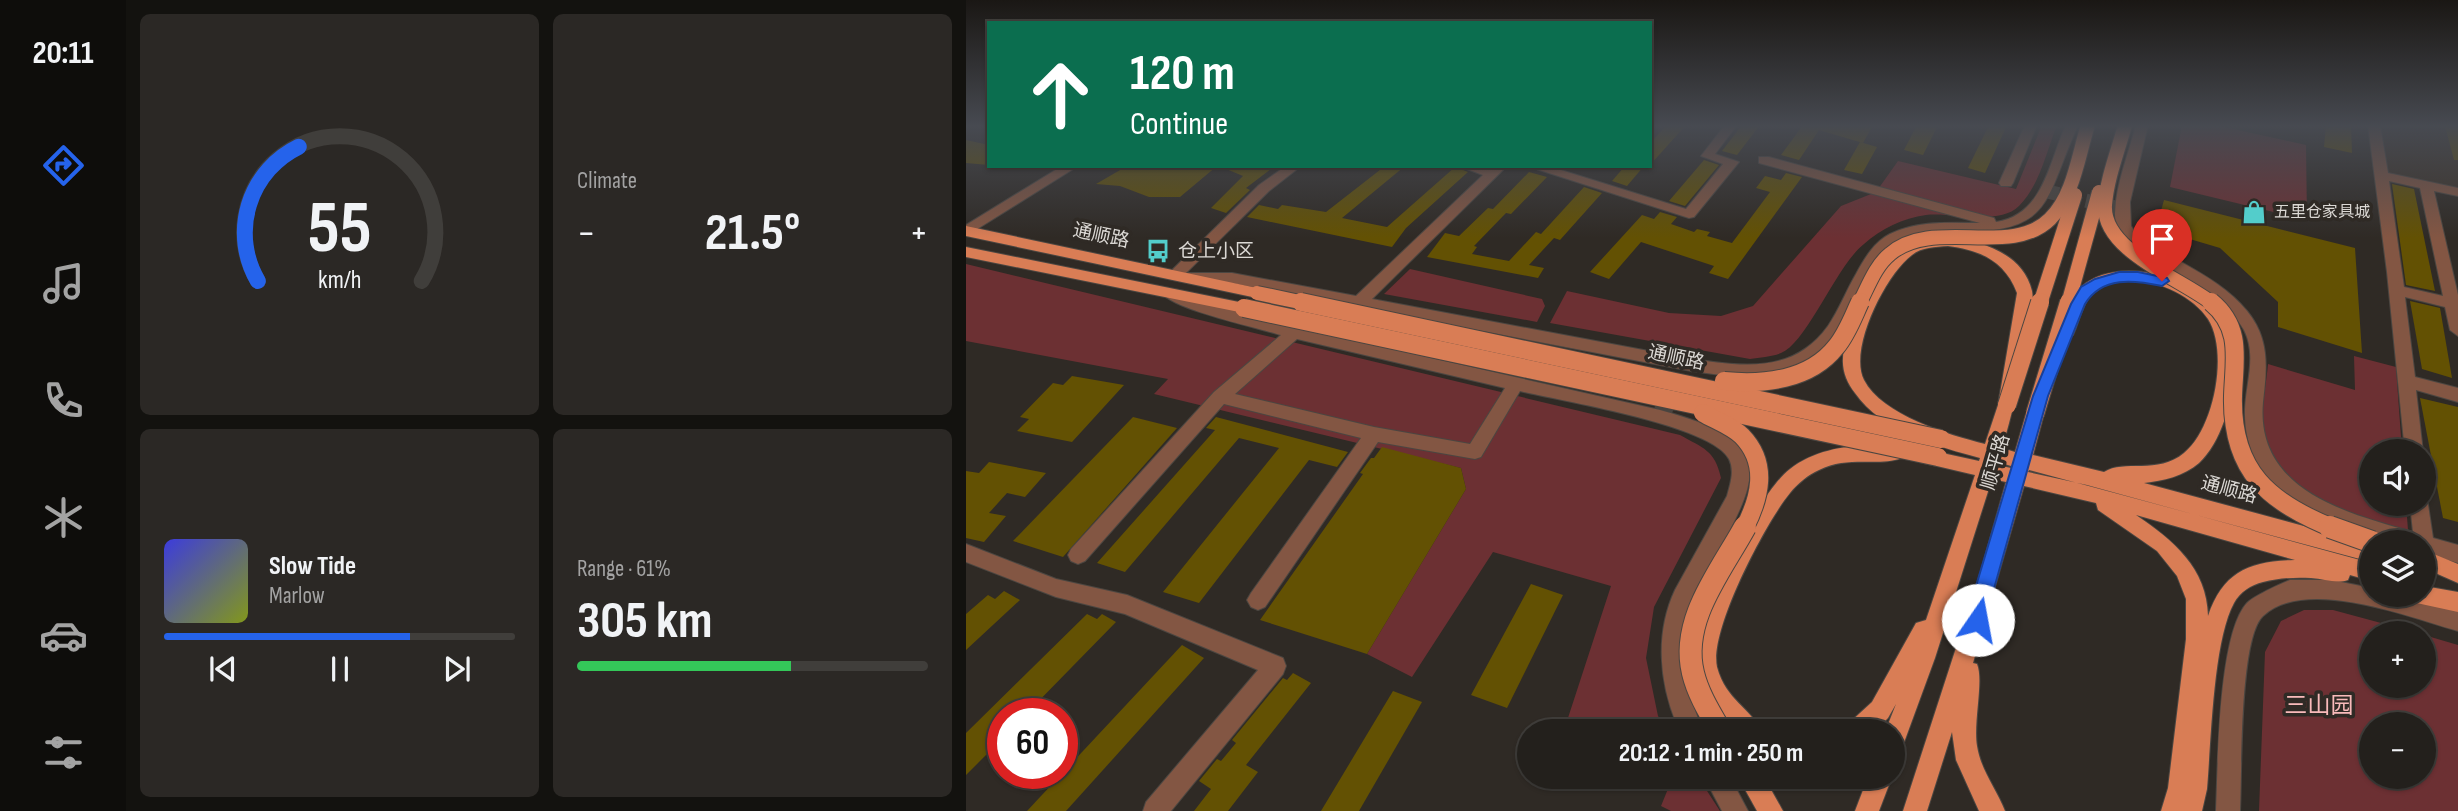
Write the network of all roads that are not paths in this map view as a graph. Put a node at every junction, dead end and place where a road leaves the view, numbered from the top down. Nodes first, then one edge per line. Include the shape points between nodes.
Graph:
1 (1731, 163) edge
2 (1774, 163) edge
3 (2015, 163) edge
4 (2057, 163) edge
5 (2076, 163) edge
6 (2086, 163) edge
7 (2107, 163) edge
8 (2116, 163) edge
9 (2133, 163) edge
10 (2380, 163) edge
11 (1069, 168) edge
12 (1292, 168) edge
13 (1540, 168) edge
14 (1497, 170) edge
15 (2382, 176) junction
16 (2006, 183) dead end
17 (2426, 185) junction
18 (2458, 192) edge
19 (2002, 225) junction
20 (966, 231) edge
21 (966, 252) edge
22 (1178, 282) junction
23 (2406, 292) dead end
24 (1358, 303) junction
25 (2455, 304) edge
26 (2458, 330) edge
27 (1294, 333) junction
28 (1595, 373) junction
29 (2406, 381) junction
30 (1516, 384) junction
31 (2458, 395) edge
32 (2040, 396) junction
33 (1220, 397) junction
34 (2007, 405) junction
35 (1374, 434) junction
36 (2413, 439) edge
37 (1940, 448) junction
38 (2087, 484) junction
39 (2382, 530) edge
40 (2359, 537) edge
41 (2436, 547) edge
42 (2359, 550) edge
43 (966, 553) edge
44 (2458, 554) edge
45 (1078, 555) dead end
46 (2436, 565) edge
47 (1955, 567) junction
48 (2359, 568) edge
49 (2436, 571) edge
50 (2458, 576) edge
51 (2359, 578) edge
52 (2436, 592) edge
53 (1983, 596) junction
54 (2436, 597) edge
55 (1258, 600) dead end
56 (2458, 600) edge
57 (2458, 621) edge
58 (1686, 719) edge
59 (1714, 719) edge
60 (1735, 719) edge
61 (1870, 719) edge
62 (1901, 719) edge
63 (1723, 789) edge
64 (1757, 789) edge
65 (1875, 789) edge
66 (1155, 811) edge
67 (1736, 811) edge
68 (1771, 811) edge
69 (1867, 811) edge
70 (1915, 811) edge
71 (1993, 811) edge
72 (2173, 811) edge
73 (2190, 811) edge
74 (2228, 811) edge

1 - 13 street via 1689,214
2 - 19 street
3 - 16 street
4 - 19 street via 2035,207 2014,224
5 - 28 main road, bridge via 2064,200 2043,225 2016,235 1937,237 1900,247 1882,263 1836,346 1818,364 1784,377 1744,384
6 - 34 main road, 顺平路, bridge
7 - 32 main road, 顺平路, bridge
8 - 40 main road, bridge via 2105,213 2111,231 2126,249 2204,294 2220,308 2231,327 2235,362 2231,422 2235,447 2243,461 2259,485 2276,499
9 - 39 street via 2123,224 2148,251 2228,299 2253,331 2258,346 2253,431 2259,453 2279,482 2321,510
10 - 15 street
11 - 20 street
12 - 22 street via 1264,188
14 - 24 street
15 - 17 street
15 - 29 street
17 - 18 street
17 - 25 street
19 - 24 street via 1921,229 1897,236 1872,258 1831,334 1810,356 1778,370 1732,371 1686,364
20 - 22 main road, 通顺路
21 - 22 main road, 通顺路
22 - 24 street via 1232,278
22 - 27 street via 1191,303
22 - 28 main road, 通顺路, bridge via 1257,293
22 - 28 main road, 通顺路, bridge via 1244,308
23 - 25 street
25 - 26 street
27 - 30 street
27 - 33 street
28 - 37 main road, 通顺路, bridge
28 - 59 main road, bridge via 1725,424 1746,440 1762,468 1758,501 1697,615 1691,636 1690,668
29 - 31 street
29 - 36 street
30 - 35 street via 1475,452
30 - 58 street via 1681,423 1718,438 1740,463 1735,502 1679,605 1671,654 1679,706
32 - 38 main road, bridge via 2078,304 2086,291 2100,283 2138,276 2162,281 2205,304 2215,317 2225,345 2223,382 2214,428 2203,449 2169,471
32 - 53 main road, 顺平路, bridge
33 - 35 street
33 - 45 street
34 - 37 main road, bridge via 2025,293 2016,269 1999,255 1966,244 1932,243 1906,252 1895,260 1854,338 1849,364 1856,383 1871,400
34 - 47 main road, 顺平路
35 - 55 street
37 - 38 main road, 通顺路
37 - 60 main road, bridge via 1830,457 1799,472 1776,496 1708,623 1704,644 1707,670
38 - 42 main road, 通顺路
38 - 48 main road, 通顺路
38 - 72 main road via 2164,545 2185,570 2197,599 2197,639 2180,788
41 - 44 street
43 - 66 street via 1056,588 1127,605 1275,666
46 - 50 main road
47 - 61 main road via 1880,710
47 - 62 main road, 顺平路
49 - 50 main road
51 - 73 main road via 2322,570 2281,569 2253,575 2230,589 2213,628
52 - 56 main road
53 - 70 main road, 顺平路
53 - 71 main road via 1962,714 1963,748 1978,788
54 - 56 main road
57 - 74 street via 2331,590 2290,590 2254,610 2241,638 2235,672
63 - 67 street
64 - 68 main road
65 - 69 main road

